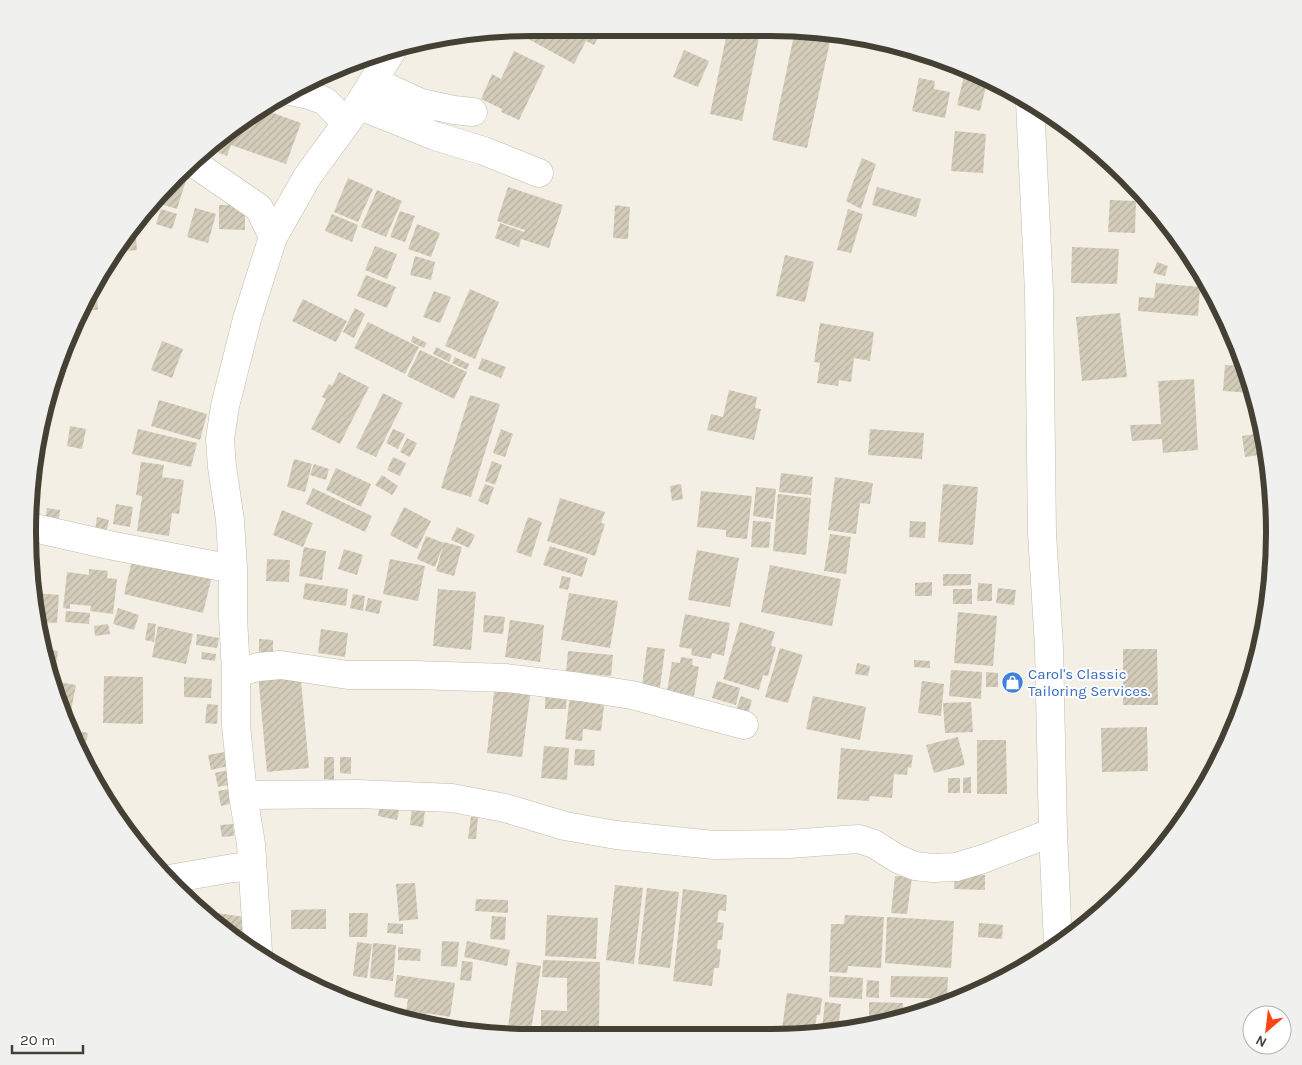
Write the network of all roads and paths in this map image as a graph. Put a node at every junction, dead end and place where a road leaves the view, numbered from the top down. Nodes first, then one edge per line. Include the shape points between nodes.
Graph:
1 (386, 59) edge
2 (373, 80) junction
3 (301, 93) edge
4 (1030, 111) edge
5 (473, 112) dead end
6 (352, 114) junction
7 (198, 166) edge
8 (539, 173) dead end
9 (273, 237) junction
10 (36, 529) edge
11 (233, 569) junction
12 (236, 673) junction
13 (744, 725) dead end
14 (243, 795) junction
15 (1053, 832) junction
16 (252, 867) junction
17 (177, 878) edge
18 (1058, 936) edge
19 (258, 945) edge

1 - 2 street
2 - 5 street via 421,102
2 - 6 street
3 - 6 street
4 - 15 street via 1039,292 1042,533 1049,647
6 - 8 street via 484,151
6 - 9 street via 307,177
7 - 9 street via 258,208
9 - 11 street via 247,318 224,406 220,439
10 - 11 street
11 - 12 street
12 - 13 street via 281,665 348,675 506,678 632,695
12 - 14 street via 236,725
14 - 15 street via 358,794 452,798 505,808 565,826 714,845 859,840 874,844 915,866 933,868 984,859
14 - 16 street
15 - 18 street
16 - 17 street
16 - 19 street

